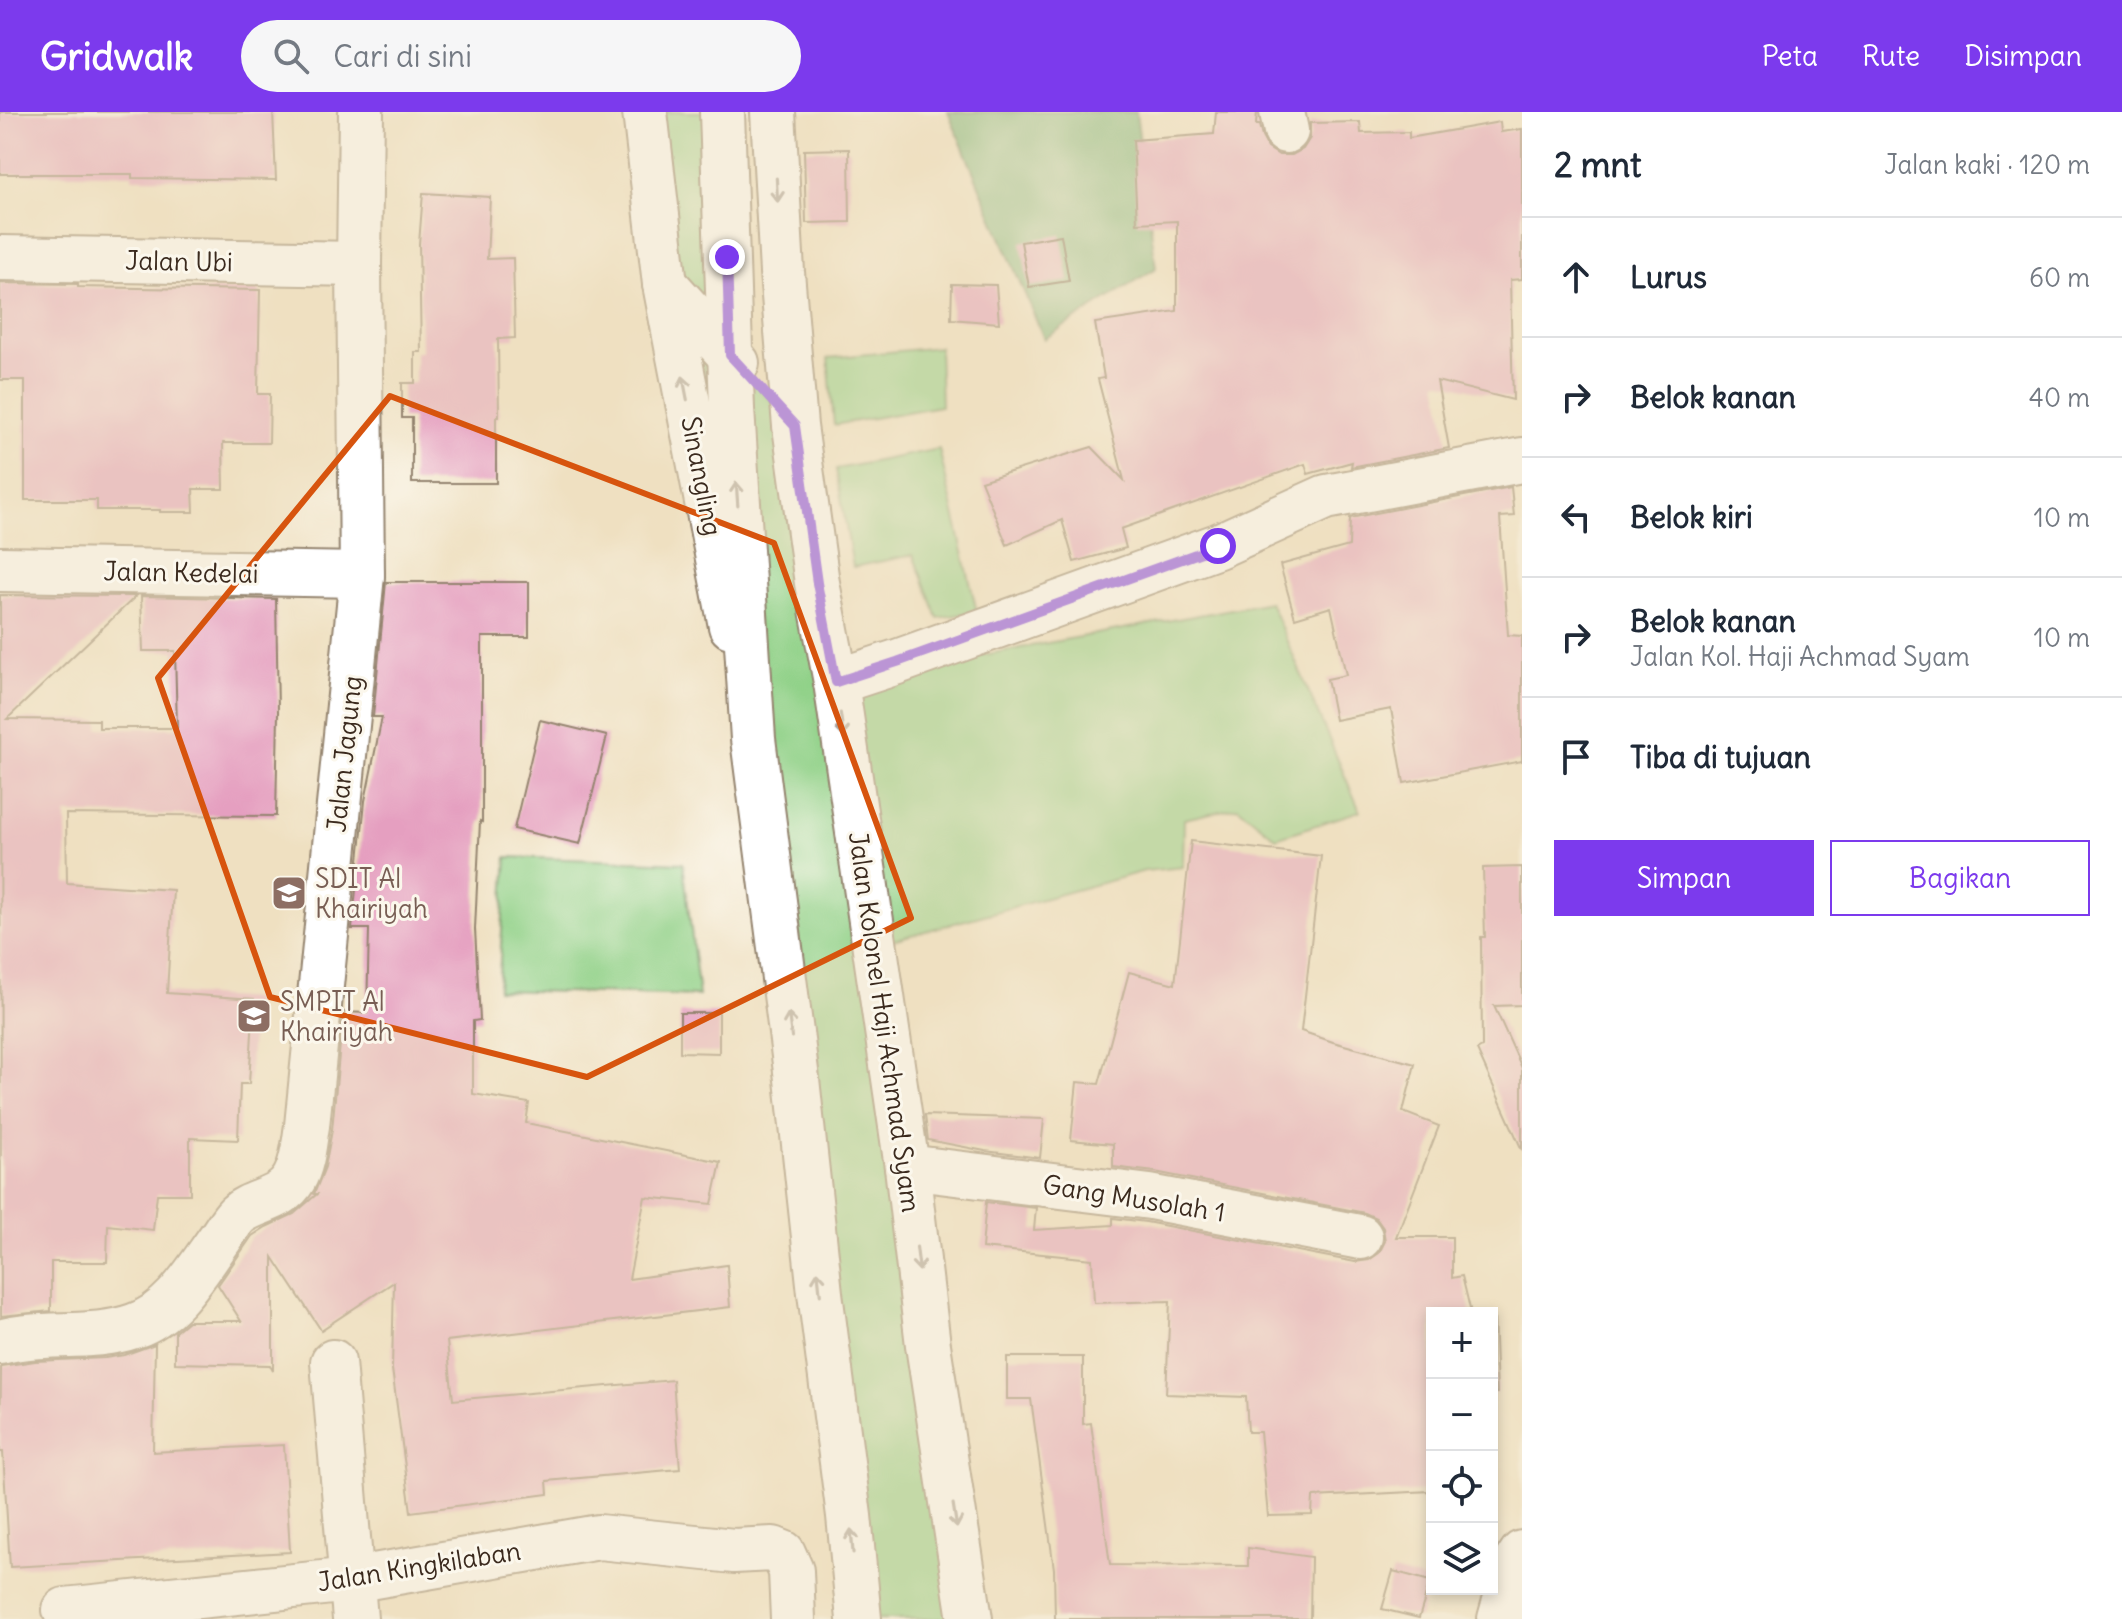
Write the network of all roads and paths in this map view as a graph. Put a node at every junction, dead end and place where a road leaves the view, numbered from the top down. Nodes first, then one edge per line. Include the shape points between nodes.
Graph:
1 (361, 112) edge
2 (645, 112) edge
3 (722, 112) edge
4 (773, 112) edge
5 (0, 258) edge
6 (359, 264) junction
7 (727, 277) junction
8 (665, 284) junction
9 (730, 355) junction
10 (795, 426) junction
11 (1522, 460) edge
12 (0, 569) edge
13 (362, 575) junction
14 (836, 682) junction
15 (753, 739) junction
16 (907, 1167) junction
17 (1360, 1237) dead end
18 (0, 1342) edge
19 (333, 1362) dead end
20 (1522, 1553) edge
21 (353, 1599) edge
22 (65, 1610) dead end
23 (793, 1619) edge
24 (859, 1619) edge
25 (970, 1619) edge
26 (1500, 1619) edge

1 - 6 street, Jalan Jagung
2 - 8 street, Sinangling
3 - 7 street
4 -> 10 street, Jalan Kolonel Haji Achmad Syam
5 - 6 street, Jalan Ubi
6 - 13 street, Jalan Jagung
7 - 8 street via 704,295 680,293
7 - 9 street
8 - 9 street
15 -> 8 street, Sinangling
9 - 10 street
15 -> 9 street
10 - 14 street, Jalan Kolonel Haji Achmad Syam
11 - 14 street via 1326,497 1218,546
12 - 13 street, Jalan Kedelai
13 - 18 street, Jalan Jagung via 307,1126 292,1182 277,1196 238,1213 167,1308 136,1326
14 -> 16 street, Jalan Kolonel Haji Achmad Syam
24 -> 15 street
16 - 17 street, Gang Musolah 1 via 1150,1197
16 -> 25 street, Jalan Kolonel Haji Achmad Syam
19 - 21 street
20 - 26 street
21 - 22 street, Jalan Kingkilaban
21 - 23 street, Jalan Kingkilaban via 599,1537 783,1553 791,1571

